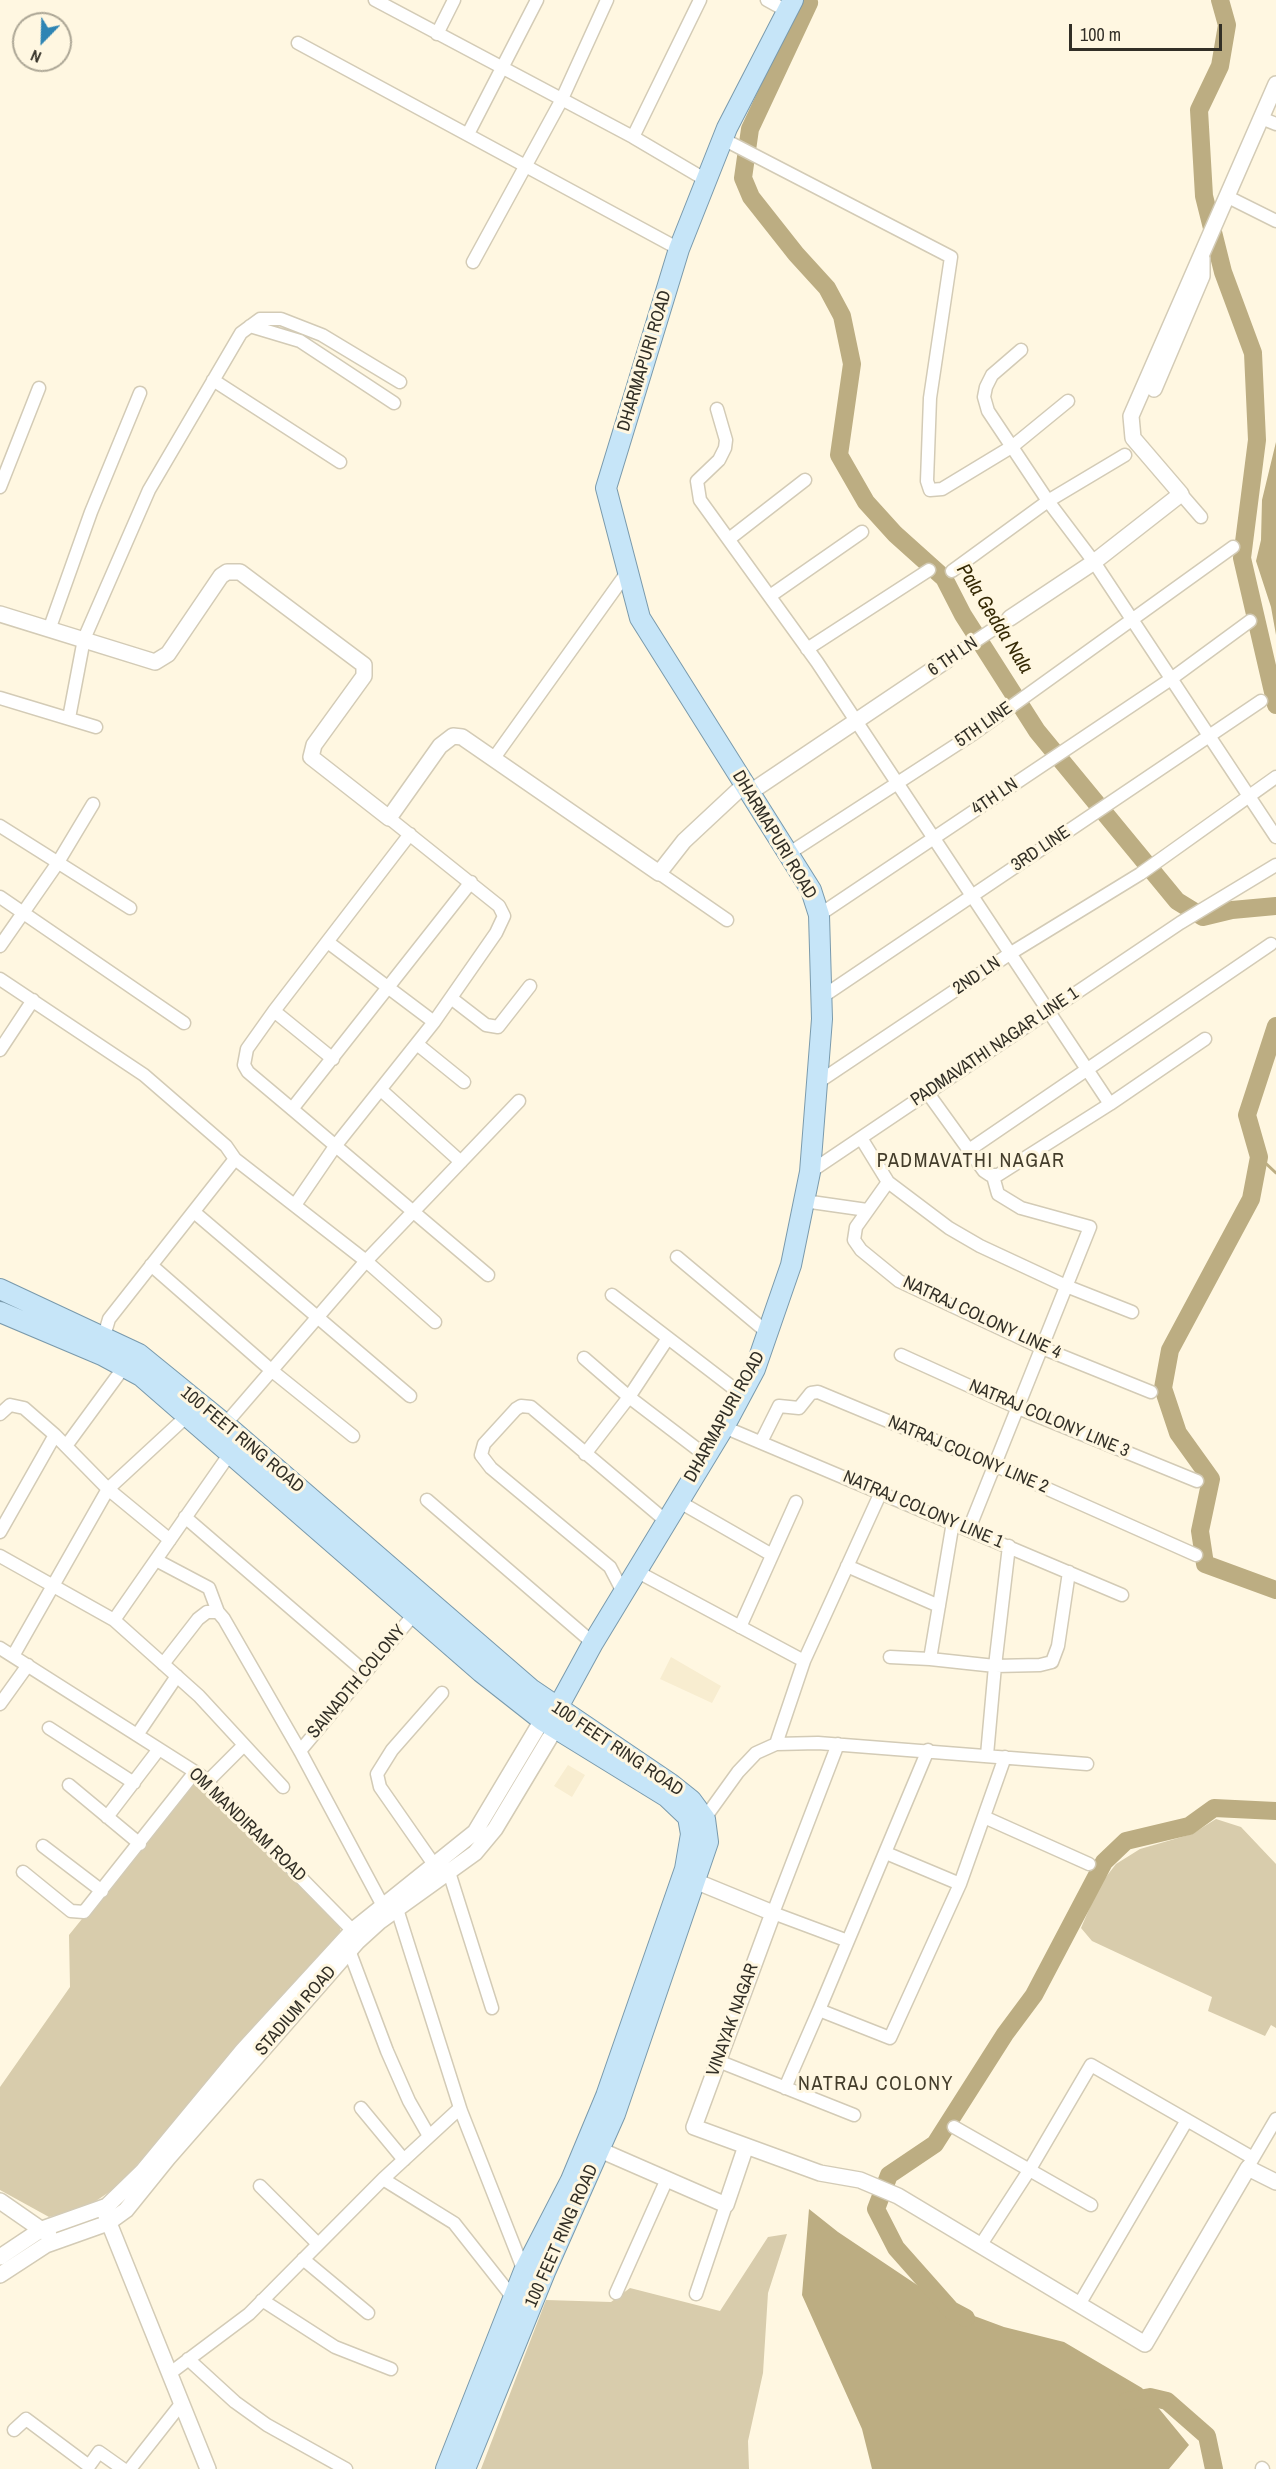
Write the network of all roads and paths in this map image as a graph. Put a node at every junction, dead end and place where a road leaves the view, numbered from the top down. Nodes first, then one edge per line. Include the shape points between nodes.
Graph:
1 (377, 0) edge
2 (454, 0) edge
3 (537, 0) edge
4 (607, 0) edge
5 (700, 0) edge
6 (767, 0) edge
7 (790, 6) edge
8 (437, 33) junction
9 (298, 43) dead end
10 (504, 68) junction
11 (1276, 84) edge
12 (561, 101) junction
13 (1261, 118) junction
14 (1276, 124) edge
15 (468, 134) junction
16 (633, 137) junction
17 (723, 139) junction
18 (527, 166) junction
19 (706, 180) junction
20 (1228, 198) junction
21 (1276, 221) edge
22 (679, 249) junction
23 (473, 262) dead end
24 (250, 326) junction
25 (1021, 350) dead end
26 (213, 380) junction
27 (400, 382) dead end
28 (39, 388) dead end
29 (140, 393) dead end
30 (1068, 401) dead end
31 (394, 403) dead end
32 (717, 409) dead end
33 (1013, 446) junction
34 (1125, 455) dead end
35 (340, 462) dead end
36 (805, 480) dead end
37 (0, 487) edge
38 (1181, 494) junction
39 (1048, 501) junction
40 (1201, 517) dead end
41 (862, 532) dead end
42 (729, 539) junction
43 (1233, 547) dead end
44 (1094, 562) junction
45 (929, 570) dead end
46 (628, 571) junction
47 (952, 571) dead end
48 (770, 596) junction
49 (0, 614) edge
50 (1010, 618) joint
51 (1132, 618) junction
52 (1250, 621) dead end
53 (49, 630) junction
54 (84, 639) junction
55 (807, 649) junction
56 (947, 660) joint
57 (1171, 679) junction
58 (0, 698) edge
59 (1261, 701) dead end
60 (69, 718) junction
61 (857, 721) junction
62 (96, 727) dead end
63 (1210, 735) junction
64 (494, 758) junction
65 (1276, 777) edge
66 (898, 783) junction
67 (747, 789) junction
68 (1249, 796) junction
69 (93, 804) dead end
70 (389, 818) junction
71 (0, 826) edge
72 (410, 834) junction
73 (934, 837) junction
74 (1276, 837) edge
75 (788, 854) junction
76 (57, 864) junction
77 (1276, 865) edge
78 (659, 873) junction
79 (471, 882) junction
80 (973, 895) junction
81 (0, 897) edge
82 (130, 908) dead end
83 (24, 912) junction
84 (819, 915) junction
85 (727, 920) dead end
86 (328, 943) junction
87 (1271, 944) dead end
88 (0, 946) edge
89 (1011, 953) junction
90 (0, 979) edge
91 (530, 986) dead end
92 (389, 988) junction
93 (822, 997) junction
94 (451, 998) junction
95 (33, 999) junction
96 (274, 1011) junction
97 (1048, 1013) junction
98 (184, 1023) dead end
99 (434, 1023) junction
100 (1205, 1039) dead end
101 (417, 1044) junction
102 (0, 1050) edge
103 (333, 1059) junction
104 (1086, 1069) junction
105 (464, 1082) dead end
106 (817, 1083) junction
107 (381, 1090) junction
108 (927, 1092) junction
109 (519, 1101) dead end
110 (1110, 1104) junction
111 (291, 1109) junction
112 (861, 1138) junction
113 (336, 1146) junction
114 (969, 1150) junction
115 (235, 1159) junction
116 (461, 1162) junction
117 (810, 1172) junction
118 (993, 1176) junction
119 (888, 1182) junction
120 (804, 1201) junction
121 (295, 1205) junction
122 (867, 1210) junction
123 (194, 1212) junction
124 (412, 1213) junction
125 (677, 1257) dead end
126 (366, 1262) junction
127 (152, 1265) junction
128 (488, 1275) dead end
129 (1066, 1286) junction
130 (0, 1289) edge
131 (612, 1295) dead end
132 (1131, 1311) dead end
133 (0, 1312) edge
134 (318, 1317) junction
135 (435, 1322) dead end
136 (769, 1334) junction
137 (104, 1336) junction
138 (668, 1338) junction
139 (1042, 1348) junction
140 (902, 1355) dead end
141 (585, 1358) dead end
142 (124, 1367) junction
143 (271, 1370) junction
144 (1151, 1392) dead end
145 (741, 1394) junction
146 (410, 1396) dead end
147 (628, 1397) junction
148 (1018, 1408) junction
149 (0, 1414) edge
150 (188, 1416) junction
151 (724, 1427) junction
152 (219, 1431) junction
153 (55, 1435) junction
154 (353, 1436) dead end
155 (760, 1442) junction
156 (66, 1446) junction
157 (231, 1452) junction
158 (585, 1454) junction
159 (705, 1455) junction
160 (996, 1466) junction
161 (1197, 1481) dead end
162 (108, 1489) junction
163 (881, 1492) junction
164 (427, 1500) dead end
165 (678, 1501) junction
166 (796, 1502) dead end
167 (185, 1517) junction
168 (666, 1521) junction
169 (953, 1522) junction
170 (969, 1529) junction
171 (0, 1532) edge
172 (170, 1540) junction
173 (1009, 1546) junction
174 (772, 1555) junction
175 (1196, 1555) dead end
176 (0, 1556) edge
177 (156, 1560) junction
178 (847, 1566) junction
179 (636, 1571) junction
180 (1069, 1572) junction
181 (53, 1587) junction
182 (623, 1592) junction
183 (1122, 1595) dead end
184 (939, 1606) junction
185 (218, 1612) junction
186 (415, 1613) junction
187 (114, 1620) junction
188 (740, 1627) junction
189 (593, 1643) junction
190 (0, 1648) edge
191 (13, 1656) junction
192 (890, 1657) dead end
193 (930, 1659) junction
194 (804, 1661) junction
195 (163, 1664) junction
196 (28, 1665) junction
197 (995, 1666) junction
198 (365, 1672) junction
199 (177, 1676) junction
200 (442, 1693) dead end
201 (1, 1701) edge
202 (554, 1715) junction
203 (49, 1728) dead end
204 (137, 1735) junction
205 (776, 1744) junction
206 (838, 1744) junction
207 (244, 1745) junction
208 (159, 1749) junction
209 (928, 1750) junction
210 (300, 1751) junction
211 (987, 1755) junction
212 (1005, 1757) junction
213 (1087, 1764) dead end
214 (195, 1772) junction
215 (207, 1782) junction
216 (134, 1783) junction
217 (69, 1785) dead end
218 (283, 1787) dead end
219 (107, 1817) junction
220 (984, 1817) junction
221 (705, 1819) junction
222 (691, 1834) junction
223 (140, 1844) junction
224 (43, 1846) dead end
225 (886, 1853) junction
226 (1089, 1864) dead end
227 (442, 1869) junction
228 (23, 1872) dead end
229 (695, 1881) junction
230 (960, 1884) junction
231 (102, 1891) junction
232 (390, 1907) junction
233 (773, 1913) junction
234 (357, 1934) junction
235 (848, 1941) junction
236 (349, 1950) junction
237 (492, 2008) dead end
238 (819, 2010) junction
239 (718, 2061) junction
240 (785, 2088) junction
241 (361, 2108) dead end
242 (460, 2108) junction
243 (854, 2115) dead end
244 (1276, 2119) edge
245 (1187, 2120) junction
246 (954, 2127) dead end
247 (429, 2136) junction
248 (746, 2146) junction
249 (593, 2147) junction
250 (404, 2160) junction
251 (1251, 2163) junction
252 (1030, 2169) junction
253 (383, 2179) junction
254 (667, 2179) junction
255 (1276, 2182) edge
256 (260, 2186) dead end
257 (0, 2201) edge
258 (726, 2205) junction
259 (1091, 2205) dead end
260 (103, 2208) junction
261 (108, 2223) junction
262 (42, 2229) junction
263 (55, 2241) junction
264 (318, 2244) junction
265 (980, 2246) junction
266 (0, 2257) edge
267 (303, 2259) junction
268 (524, 2271) junction
269 (0, 2275) edge
270 (616, 2293) dead end
271 (696, 2294) dead end
272 (514, 2299) junction
273 (262, 2300) junction
274 (1080, 2303) junction
275 (368, 2313) dead end
276 (188, 2359) junction
277 (391, 2369) dead end
278 (169, 2374) junction
279 (181, 2404) junction
280 (14, 2430) dead end
281 (123, 2469) edge
282 (130, 2469) edge
283 (208, 2469) edge
284 (345, 2469) edge
285 (446, 2469) edge
286 (465, 2469) edge

1 - 8 street
2 - 8 street
3 - 10 street
4 - 12 street
5 - 16 street
6 - 7 street
7 - 17 main road, DHARMAPURI ROAD
8 - 10 street
9 - 15 street
10 - 12 street
10 - 15 street
11 - 13 street
12 - 16 street
12 - 18 street
13 - 14 street
13 - 20 street
15 - 18 street
16 - 19 street
17 - 19 main road, DHARMAPURI ROAD
17 - 33 street via 951,257 930,398 930,490 942,489
18 - 22 street
18 - 23 street
19 - 22 main road, DHARMAPURI ROAD
20 - 21 street
20 - 38 street via 1202,258 1202,276 1140,421 1132,426 1133,438
22 - 46 main road, DHARMAPURI ROAD via 606,488
24 - 26 street via 235,340
24 - 27 street via 260,319 281,319 322,335
24 - 31 street via 300,340
25 - 33 street via 992,375 984,396 988,411
26 - 35 street
26 - 54 street via 149,490
28 - 37 street
29 - 53 street via 91,512
30 - 33 street
32 - 42 street via 725,448 695,485 700,500
33 - 39 street
34 - 39 street
36 - 42 street
38 - 40 street
38 - 44 street, 6 TH LN
39 - 44 street
39 - 47 street
41 - 48 street
42 - 48 street
43 - 51 street, 5TH LINE
44 - 50 street, 6 TH LN
44 - 51 street
45 - 55 street
46 - 64 street
46 - 67 main road, DHARMAPURI ROAD via 640,618
48 - 55 street
49 - 53 street
50 - 56 street, 6 TH LN
51 - 57 street
51 - 66 street, 5TH LINE via 973,734
52 - 57 street, 4TH LN
53 - 54 street
54 - 60 street
54 - 70 street via 155,662 168,654 220,576 233,571 246,575 364,664 364,676 314,745 311,757
55 - 61 street
56 - 61 street, 6 TH LN
57 - 63 street
57 - 73 street, 4TH LN
58 - 60 street
59 - 63 street, 3RD LINE
60 - 62 street
61 - 66 street
61 - 67 street, 6 TH LN
63 - 68 street
63 - 80 street, 3RD LINE
64 - 70 street via 462,736 453,736 440,746
64 - 78 street
65 - 68 street, 2ND LN
66 - 73 street
66 - 75 street, 5TH LINE
67 - 75 main road, DHARMAPURI ROAD
67 - 78 street, 6 TH LN via 684,841
68 - 74 street
68 - 89 street, 2ND LN via 1140,874
69 - 76 street
70 - 72 street
71 - 76 street
72 - 79 street
72 - 86 street
73 - 80 street
73 - 84 street, 4TH LN
75 - 84 main road, DHARMAPURI ROAD via 811,890
76 - 82 street
76 - 83 street
77 - 97 street, PADMAVATHI NAGAR LINE 1 via 1180,923
78 - 85 street
79 - 92 street
79 - 94 street via 499,906 504,916
80 - 89 street
80 - 93 street, 3RD LINE
81 - 83 street
83 - 88 street
83 - 98 street
84 - 93 main road, DHARMAPURI ROAD
86 - 92 street
86 - 96 street
87 - 104 street
89 - 97 street
89 - 106 street, 2ND LN
90 - 95 street
91 - 94 street via 498,1027 486,1025
92 - 99 street
92 - 103 street
93 - 106 main road, DHARMAPURI ROAD
94 - 99 street
95 - 102 street
95 - 115 street via 144,1075 226,1146
96 - 103 street
96 - 111 street via 247,1049 244,1065
97 - 104 street
97 - 108 street, PADMAVATHI NAGAR LINE 1
99 - 101 street
100 - 110 street
101 - 105 street
101 - 107 street
103 - 111 street
104 - 110 street
104 - 114 street
106 - 117 main road, DHARMAPURI ROAD
107 - 113 street
107 - 116 street
108 - 112 street, PADMAVATHI NAGAR LINE 1
108 - 114 street
109 - 116 street
110 - 118 street via 1007,1171
111 - 113 street
112 - 117 street, PADMAVATHI NAGAR LINE 1
112 - 119 street
113 - 121 street
113 - 124 street
114 - 118 street via 984,1171
115 - 121 street
115 - 123 street
116 - 124 street
117 - 120 main road, DHARMAPURI ROAD
118 - 129 street via 998,1194 1021,1208 1090,1227
119 - 122 street, NATRAJ COLONY LINE 4
119 - 129 street via 934,1218 980,1246
120 - 122 street
120 - 136 main road, DHARMAPURI ROAD via 791,1265
121 - 126 street
122 - 139 street, NATRAJ COLONY LINE 4 via 856,1227 856,1245 899,1281
123 - 127 street
123 - 134 street
124 - 126 street
124 - 128 street
125 - 136 street
126 - 134 street
126 - 135 street
127 - 137 street via 109,1319
127 - 143 street
129 - 132 street
129 - 139 street
130 - 137 main road, 100 FEET RING ROAD
131 - 138 street
133 - 142 main road, 100 FEET RING ROAD
134 - 143 street
134 - 146 street
136 - 145 main road, DHARMAPURI ROAD
137 - 152 main road, 100 FEET RING ROAD via 140,1354
138 - 145 street
138 - 147 street
139 - 144 street, NATRAJ COLONY LINE 4
139 - 148 street
140 - 148 street, NATRAJ COLONY LINE 3
141 - 147 street
142 - 150 main road, 100 FEET RING ROAD via 141,1376
142 - 156 street
143 - 152 street
143 - 154 street
145 - 151 main road, DHARMAPURI ROAD
147 - 158 street
147 - 159 street
148 - 160 street
148 - 161 street, NATRAJ COLONY LINE 3
149 - 153 street via 10,1406 24,1408
150 - 152 main road, 100 FEET RING ROAD
150 - 162 street
151 - 155 street, NATRAJ COLONY LINE 1
151 - 159 main road, DHARMAPURI ROAD
152 - 157 main road, 100 FEET RING ROAD
152 - 202 main road, 100 FEET RING ROAD
153 - 156 street
153 - 171 street
155 - 160 street, NATRAJ COLONY LINE 2 via 778,1406 799,1408 811,1393 818,1392
155 - 163 street, NATRAJ COLONY LINE 1
156 - 162 street
157 - 167 street
157 - 186 main road, 100 FEET RING ROAD
158 - 168 street
158 - 182 street via 527,1405 516,1409 488,1439 481,1455 491,1468 610,1567
159 - 165 main road, DHARMAPURI ROAD
160 - 170 street
160 - 175 street, NATRAJ COLONY LINE 2
162 - 172 street
162 - 181 street
163 - 169 street, NATRAJ COLONY LINE 1
163 - 178 street
164 - 189 street
165 - 168 main road, DHARMAPURI ROAD
165 - 174 street
166 - 174 street
167 - 172 street
167 - 198 street
168 - 179 main road, DHARMAPURI ROAD
169 - 170 street, NATRAJ COLONY LINE 1
169 - 184 street
170 - 173 street, NATRAJ COLONY LINE 1
172 - 177 street
173 - 180 street, NATRAJ COLONY LINE 1
173 - 197 street
174 - 188 street
176 - 181 street
177 - 185 street via 209,1588
177 - 187 street
178 - 184 street
178 - 194 street
179 - 182 main road, DHARMAPURI ROAD
179 - 188 street
180 - 183 street, NATRAJ COLONY LINE 1
180 - 197 street via 1052,1662
181 - 187 street
181 - 191 street
182 - 189 main road, DHARMAPURI ROAD
184 - 193 street
185 - 195 street via 207,1612 198,1619
185 - 210 street via 236,1636
186 - 198 street, SAINADTH COLONY
186 - 202 main road, 100 FEET RING ROAD
187 - 195 street
188 - 194 street
189 - 202 main road, DHARMAPURI ROAD
190 - 191 street, OM MANDIRAM ROAD
191 - 196 street, OM MANDIRAM ROAD
192 - 193 street
193 - 197 street
194 - 205 street
195 - 199 street
196 - 201 street
196 - 204 street, OM MANDIRAM ROAD
197 - 211 street
198 - 210 street, SAINADTH COLONY
199 - 204 street
199 - 207 street
200 - 227 street via 392,1750 377,1774 380,1787
202 - 221 main road, 100 FEET RING ROAD via 671,1784 691,1800
202 - 222 main road, 100 FEET RING ROAD via 667,1797 688,1817
202 - 227 street via 475,1832
203 - 216 street
204 - 208 street, OM MANDIRAM ROAD
205 - 206 street
205 - 221 street via 756,1754 738,1772
206 - 209 street
206 - 233 street
207 - 215 street
207 - 218 street
208 - 214 street, OM MANDIRAM ROAD
208 - 216 street
209 - 211 street
209 - 225 street
210 - 232 street
211 - 212 street
212 - 213 street
212 - 220 street
214 - 215 street, OM MANDIRAM ROAD
214 - 223 street
215 - 234 street, OM MANDIRAM ROAD
216 - 219 street
217 - 219 street
219 - 223 street
220 - 226 street
220 - 230 street
221 - 222 street
221 - 229 main road, 100 FEET RING ROAD via 708,1842
222 - 249 main road, 100 FEET RING ROAD via 685,1869 606,2096
223 - 231 street
224 - 231 street
225 - 230 street
225 - 235 street
227 - 232 street
227 - 237 street
228 - 231 street via 76,1913 84,1912
229 - 233 street
229 - 249 main road, 100 FEET RING ROAD via 615,2114
230 - 238 street via 890,2038
232 - 234 street
232 - 242 street
233 - 235 street
233 - 239 street, VINAYAK NAGAR
234 - 236 street, STADIUM ROAD
234 - 260 street, STADIUM ROAD via 243,2050 142,2172
235 - 238 street
236 - 247 street via 387,2051
236 - 261 street, STADIUM ROAD via 126,2210
238 - 240 street
239 - 240 street
239 - 248 street, VINAYAK NAGAR via 694,2127
240 - 243 street
241 - 250 street
242 - 247 street
242 - 268 street
244 - 251 street
245 - 251 street
245 - 252 street via 1091,2065
245 - 274 street
246 - 252 street
247 - 250 street
248 - 258 street
248 - 265 street via 820,2173 860,2180 898,2196
249 - 254 street
249 - 268 main road, 100 FEET RING ROAD via 571,2180
249 - 286 main road, 100 FEET RING ROAD
250 - 253 street
251 - 255 street
251 - 274 street via 1144,2344
252 - 259 street
252 - 265 street
253 - 264 street
253 - 272 street via 454,2223
254 - 258 street
254 - 270 street
256 - 264 street
257 - 262 street
258 - 271 street
260 - 261 street
260 - 262 street, STADIUM ROAD
261 - 263 street, STADIUM ROAD
261 - 278 street
262 - 263 street
262 - 266 street, STADIUM ROAD
263 - 269 street, STADIUM ROAD
264 - 267 street
265 - 274 street
267 - 273 street
267 - 275 street
268 - 272 main road, 100 FEET RING ROAD
272 - 285 main road, 100 FEET RING ROAD
273 - 276 street
273 - 277 street via 335,2347
276 - 278 street
276 - 284 street via 267,2425
278 - 279 street
279 - 282 street
279 - 283 street
280 - 281 street via 26,2419 89,2466 99,2452

